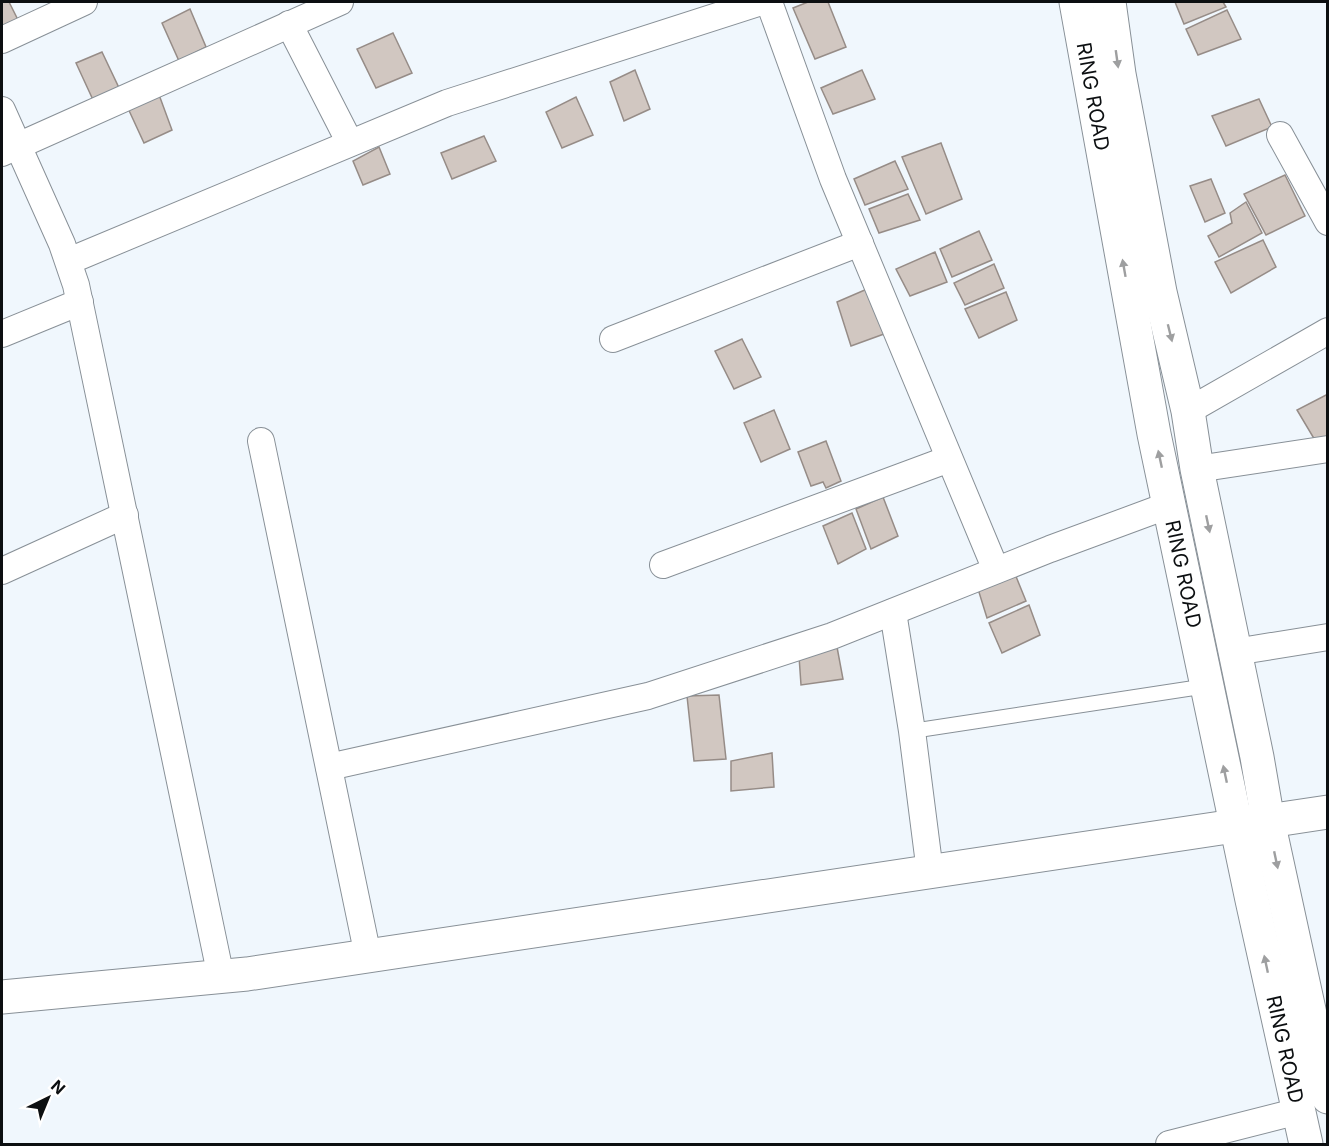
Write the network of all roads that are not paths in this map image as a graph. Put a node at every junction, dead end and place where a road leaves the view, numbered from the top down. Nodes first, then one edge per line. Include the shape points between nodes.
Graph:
1 (84, 2) edge
2 (340, 2) edge
3 (761, 2) edge
4 (769, 2) edge
5 (1076, 2) edge
6 (1109, 2) edge
7 (725, 7) edge
8 (289, 24) junction
9 (2, 40) edge
10 (2, 110) edge
11 (1280, 135) dead end
12 (350, 143) junction
13 (10, 149) edge
14 (1328, 222) edge
15 (860, 243) junction
16 (69, 261) junction
17 (80, 302) junction
18 (1328, 331) edge
19 (2, 334) edge
20 (613, 339) dead end
21 (1188, 411) junction
22 (261, 441) dead end
23 (1328, 449) edge
24 (949, 459) junction
25 (1197, 470) junction
26 (1169, 505) junction
27 (125, 515) junction
28 (663, 565) dead end
29 (996, 570) junction
30 (2, 571) edge
31 (893, 612) junction
32 (1328, 637) edge
33 (1235, 652) junction
34 (1207, 686) junction
35 (912, 731) junction
36 (329, 767) junction
37 (1328, 812) edge
38 (1268, 821) junction
39 (1236, 826) junction
40 (930, 872) junction
41 (368, 956) junction
42 (221, 977) junction
43 (2, 997) edge
44 (1328, 1097) edge
45 (1299, 1111) junction
46 (1169, 1144) edge
47 (1306, 1144) edge

1 - 9 street
2 - 8 street
3 - 7 street
4 - 15 street
26 -> 5 main road, RING ROAD
6 -> 21 main road, RING ROAD via 1158,281
7 - 12 street via 447,103
8 - 12 street
8 - 13 street
10 - 13 street
11 - 14 street
12 - 16 street
13 - 16 street
15 - 20 street
15 - 24 street
16 - 17 street
17 - 19 street
17 - 27 street
18 - 21 street
21 - 25 main road, RING ROAD
22 - 36 street
23 - 25 street
24 - 28 street
24 - 29 street
25 -> 33 main road, RING ROAD
26 - 29 street
26 - 34 main road, RING ROAD
27 - 30 street
27 - 42 street
29 - 31 street
31 - 35 street
31 - 36 street via 648,696
32 - 33 street
33 - 38 main road, RING ROAD
34 - 35 lane
39 -> 34 main road, RING ROAD
35 - 40 street
36 - 41 street
37 - 38 main road
38 - 39 main road
38 -> 44 main road, RING ROAD
39 - 40 main road
45 -> 39 main road, RING ROAD
40 - 41 main road
41 - 42 main road
42 - 43 main road
45 - 46 street
45 - 47 main road, RING ROAD

